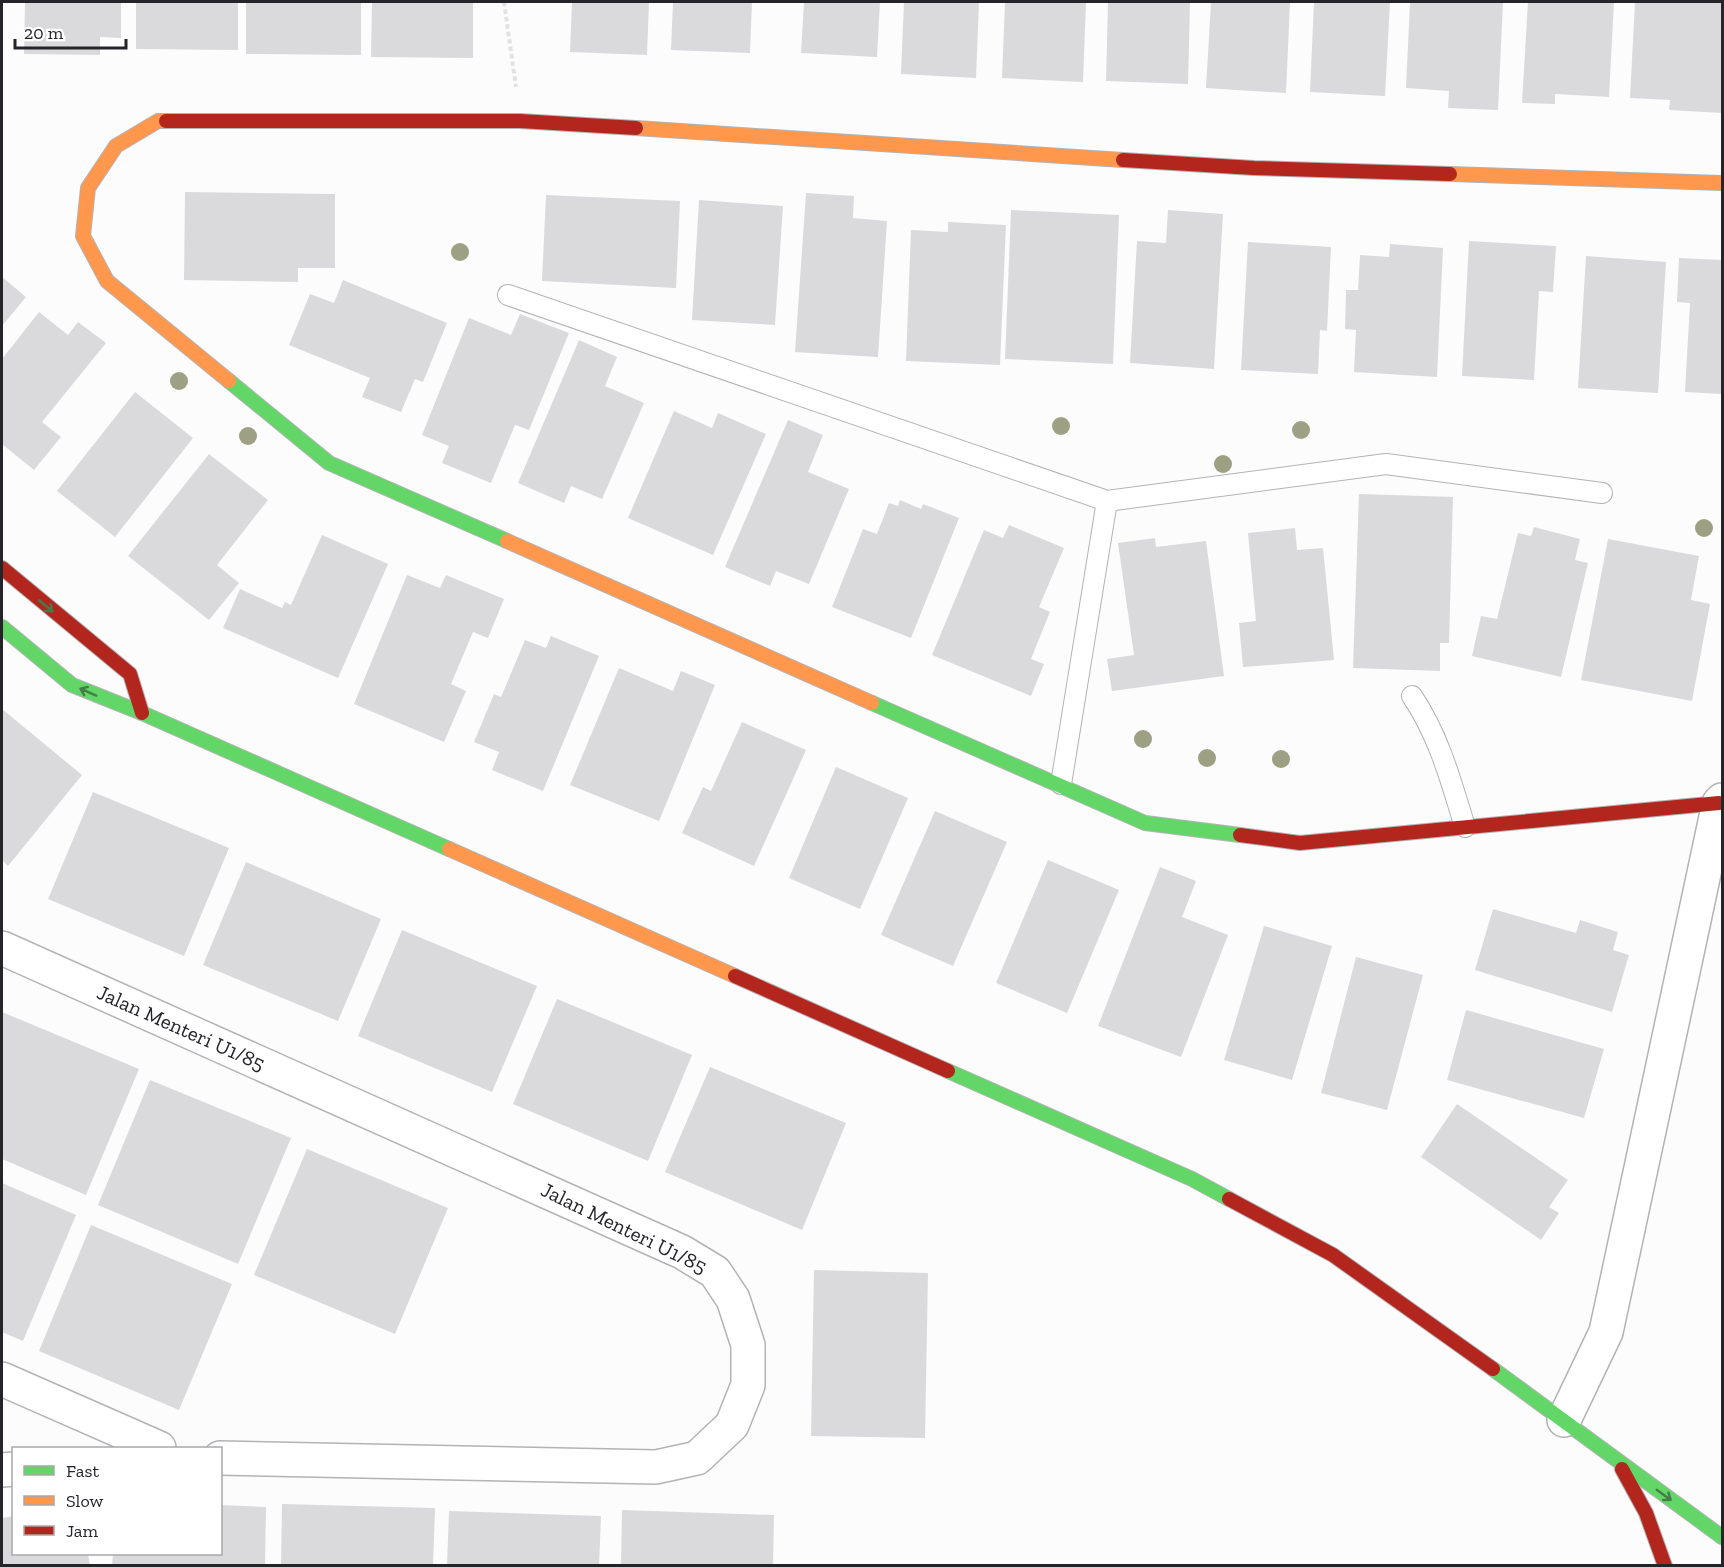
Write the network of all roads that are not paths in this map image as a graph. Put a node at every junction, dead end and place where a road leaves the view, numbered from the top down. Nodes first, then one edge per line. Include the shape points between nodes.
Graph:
1 (1722, 183) edge
2 (508, 295) dead end
3 (1602, 493) dead end
4 (1107, 501) junction
5 (2, 568) edge
6 (2, 627) edge
7 (1412, 696) dead end
8 (142, 713) junction
9 (1061, 784) junction
10 (1721, 801) edge
11 (1465, 827) junction
12 (2, 948) edge
13 (2, 1379) edge
14 (1564, 1420) junction
15 (155, 1447) edge
16 (222, 1458) edge
17 (1617, 1460) junction
18 (1722, 1537) edge
19 (1665, 1566) edge

1 - 9 street via 1254,168 520,121 158,121 116,146 88,188 83,236 107,281 329,463
2 - 4 lane
3 - 4 lane via 1386,464
4 - 9 lane
5 -> 8 street via 130,674
8 -> 6 street via 72,685
7 - 11 lane via 1427,719 1443,758
8 - 14 street via 1192,1179 1333,1256
9 - 11 street via 1145,823 1300,843
10 - 11 street
10 - 14 street via 1606,1332
12 - 16 street, Jalan Menteri U1/85 via 682,1252 715,1272 733,1299 748,1345 748,1385 732,1425 697,1458 656,1467
13 - 15 street
14 - 17 street
17 -> 18 street
17 - 19 street via 1646,1513

